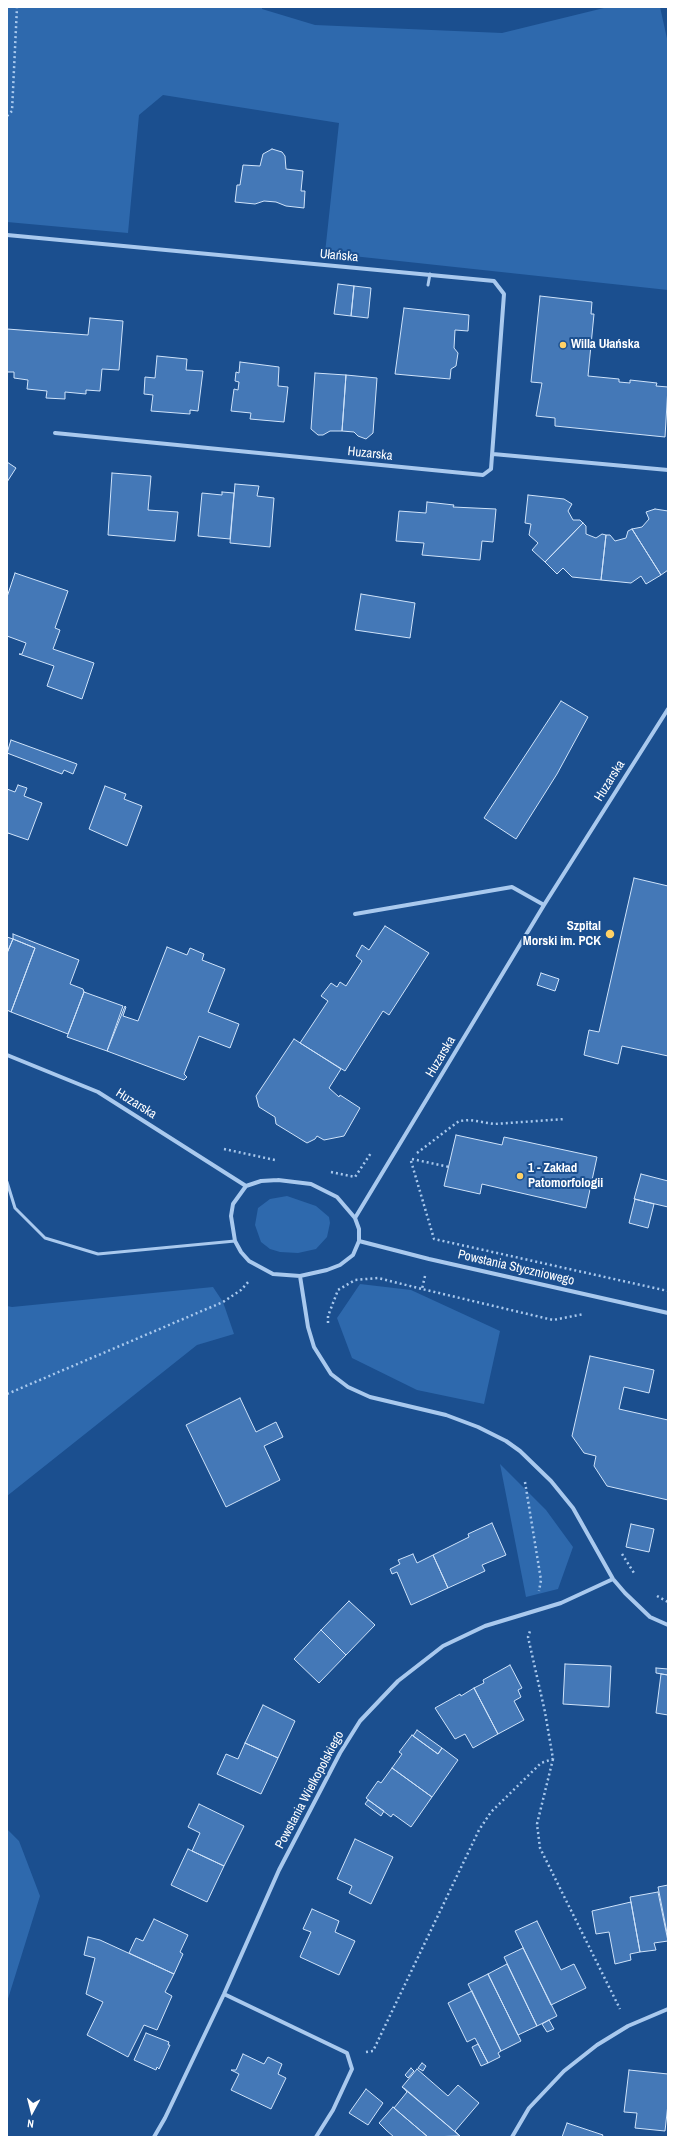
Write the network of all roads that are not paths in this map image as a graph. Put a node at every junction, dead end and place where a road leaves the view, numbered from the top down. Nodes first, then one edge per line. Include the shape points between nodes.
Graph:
1 (7, 234) edge
2 (430, 274) junction
3 (428, 285) dead end
4 (55, 433) dead end
5 (493, 454) junction
6 (668, 470) edge
7 (668, 709) edge
8 (544, 905) junction
9 (355, 914) dead end
10 (7, 1055) edge
11 (7, 1182) edge
12 (246, 1186) junction
13 (355, 1218) junction
14 (360, 1241) junction
15 (235, 1242) junction
16 (300, 1276) junction
17 (668, 1313) edge
18 (613, 1579) junction
19 (668, 1625) edge
20 (224, 1994) junction
21 (668, 2009) edge
22 (154, 2137) edge
23 (316, 2137) edge
24 (512, 2137) edge

1 - 2 street, Ułańska
2 - 3 lane
2 - 5 street, Ułańska via 494,281 504,294
4 - 5 street, Huzarska via 483,475 491,469
5 - 6 street
7 - 8 street, Huzarska
8 - 9 street via 512,886
8 - 13 street, Huzarska
10 - 12 street, Huzarska via 98,1092
11 - 15 lane via 14,1208 45,1238 98,1254
12 - 13 street via 261,1181 278,1180 311,1184 337,1197
12 - 15 street via 233,1204 231,1216
13 - 14 street
14 - 16 street via 353,1255 340,1265
14 - 17 street, Powstania Styczniowego
15 - 16 street via 241,1252 260,1268 273,1274
16 - 18 street via 308,1327 314,1347 331,1374 348,1387 370,1397 446,1415 478,1427 520,1451 573,1508
18 - 19 street via 638,1608
18 - 20 street, Powstania Wielkopolskiego via 561,1603 485,1626 443,1646 398,1681 360,1721 340,1753 279,1870
20 - 22 street, Powstania Wielkopolskiego
20 - 23 street via 348,2053 352,2069 333,2110
21 - 24 street via 628,2026 597,2045 564,2071 529,2108

